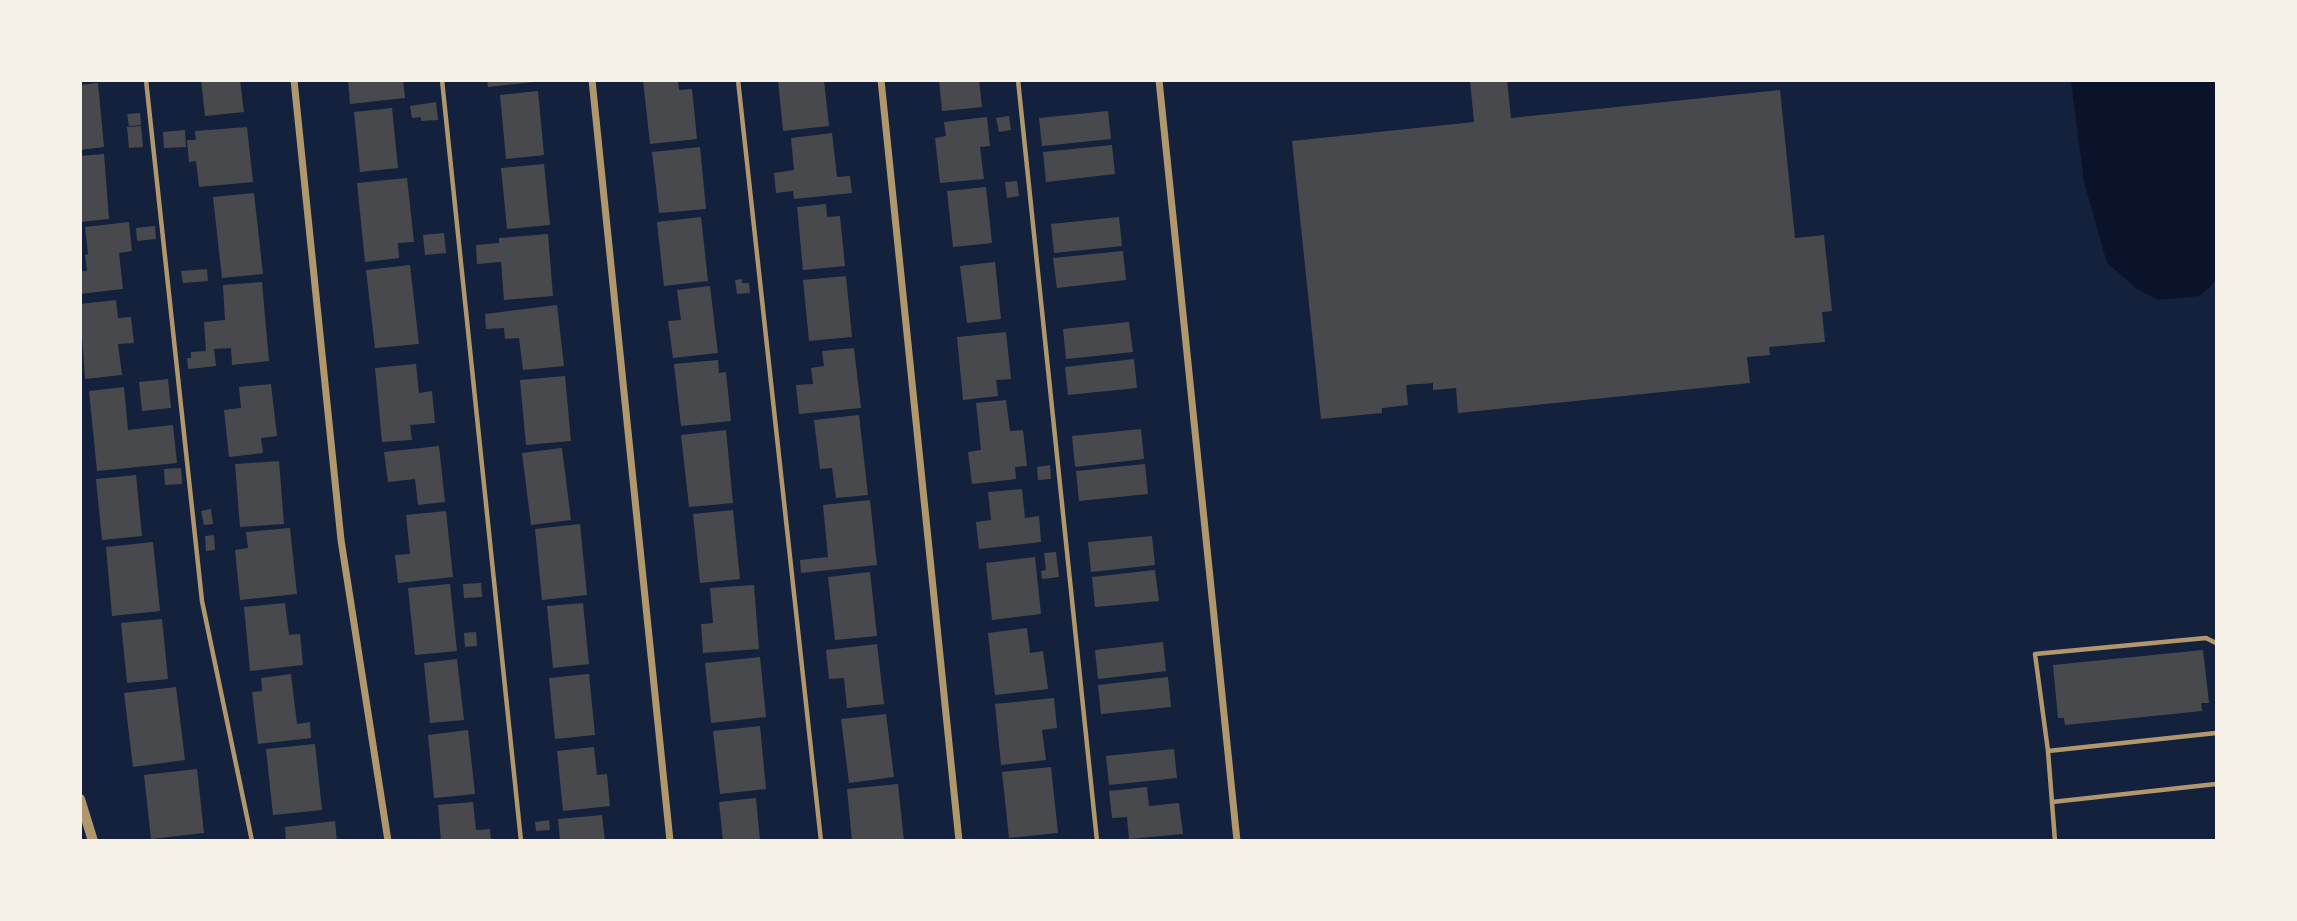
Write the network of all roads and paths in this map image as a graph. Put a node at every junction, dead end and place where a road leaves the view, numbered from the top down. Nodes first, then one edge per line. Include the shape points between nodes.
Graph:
1 (146, 80) edge
2 (294, 80) edge
3 (442, 80) edge
4 (592, 80) edge
5 (738, 80) edge
6 (881, 80) edge
7 (1018, 80) edge
8 (1159, 80) edge
9 (2217, 643) edge
10 (2217, 733) edge
11 (2048, 751) junction
12 (2217, 784) edge
13 (80, 799) edge
14 (2052, 802) junction
15 (93, 841) edge
16 (252, 841) edge
17 (388, 841) edge
18 (521, 841) edge
19 (670, 841) edge
20 (821, 841) edge
21 (959, 841) edge
22 (1097, 841) edge
23 (1237, 841) edge
24 (2055, 841) edge

1 - 16 lane via 202,601
2 - 17 street via 341,540
3 - 18 lane
4 - 19 street
5 - 20 lane
6 - 21 street
7 - 22 lane
8 - 23 street
9 - 11 lane via 2206,638 2035,654
10 - 11 lane
11 - 14 lane
12 - 14 lane
13 - 15 street
14 - 24 lane

